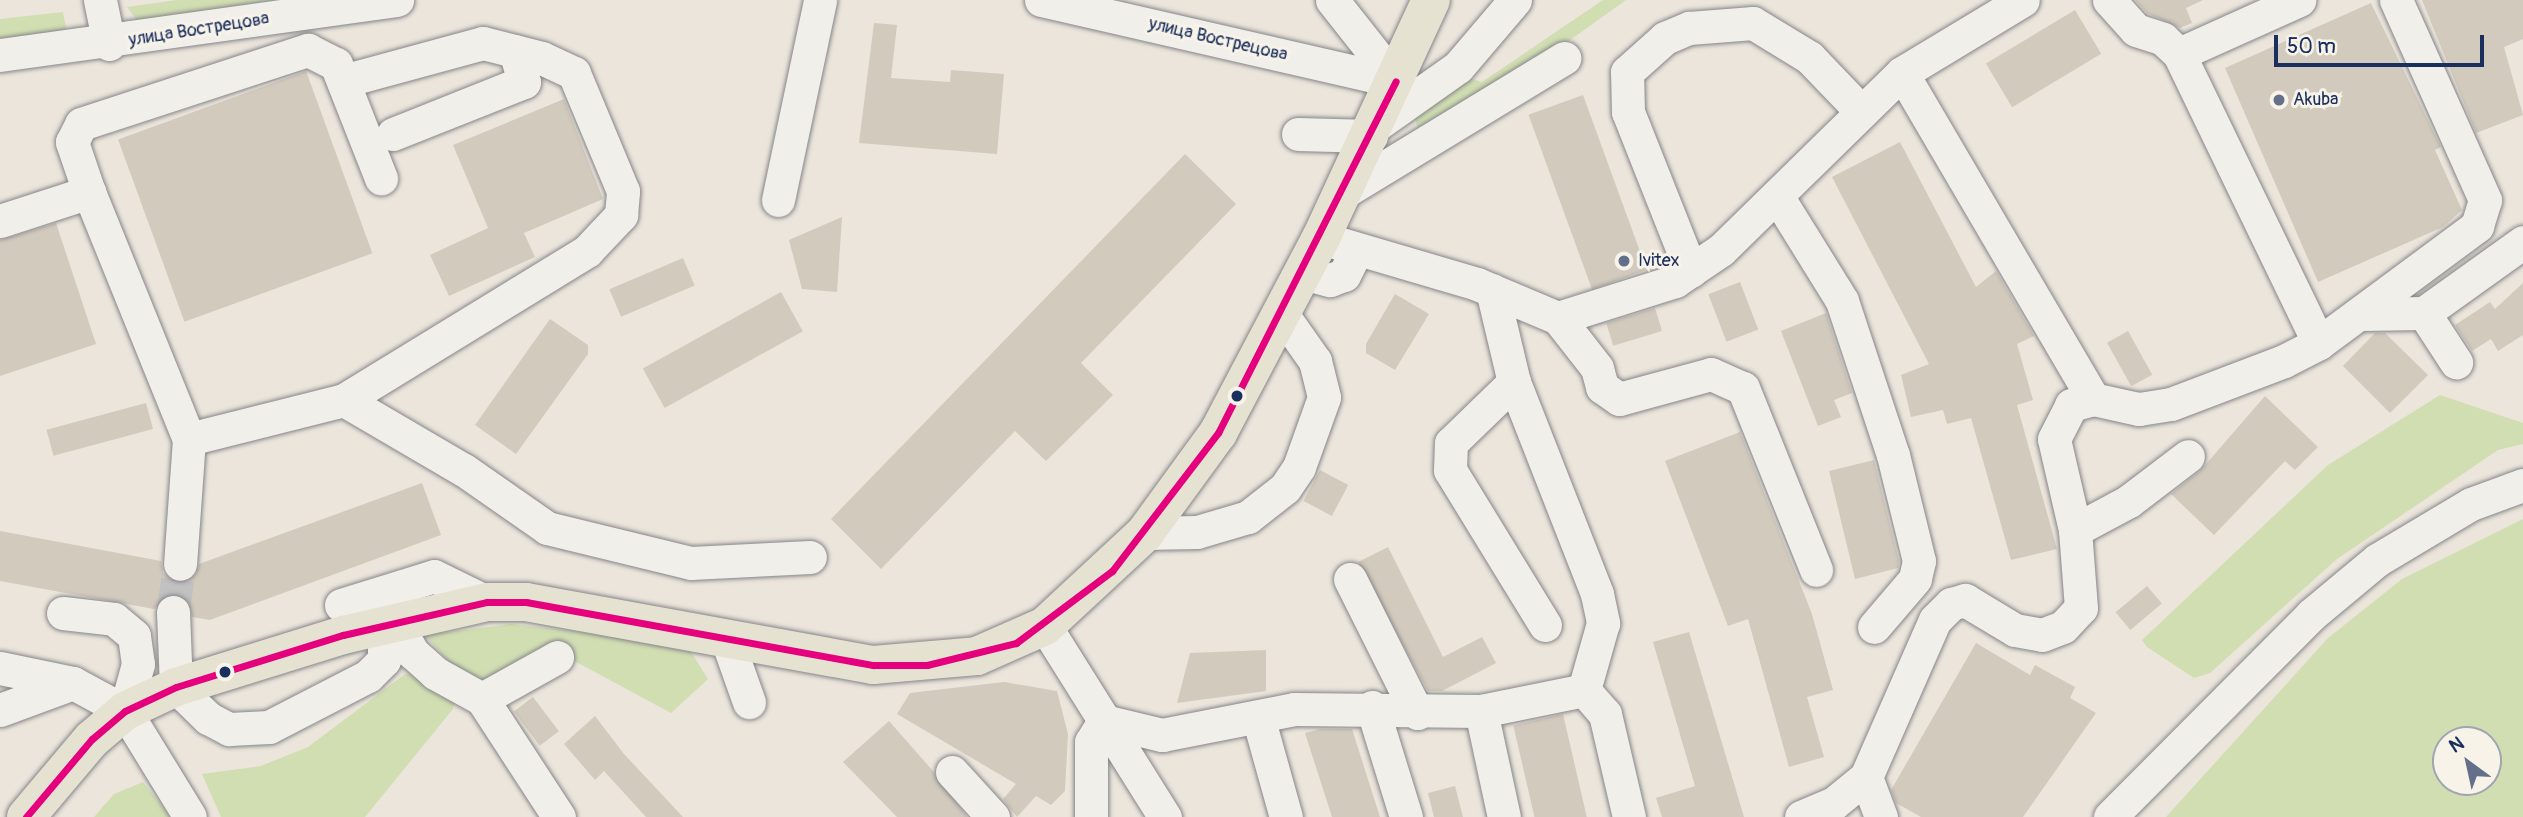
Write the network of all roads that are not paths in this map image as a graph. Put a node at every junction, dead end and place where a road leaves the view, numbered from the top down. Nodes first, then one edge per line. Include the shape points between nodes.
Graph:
1 (100, 0) edge
2 (397, 0) edge
3 (820, 0) edge
4 (1041, 0) edge
5 (1048, 0) edge
6 (1332, 0) edge
7 (1431, 0) edge
8 (1515, 0) edge
9 (2023, 0) edge
10 (2109, 0) edge
11 (2299, 0) edge
12 (2396, 0) edge
13 (109, 44) junction
14 (515, 51) junction
15 (2179, 54) junction
16 (0, 55) edge
17 (1564, 58) dead end
18 (1902, 73) junction
19 (343, 81) junction
20 (1396, 81) junction
21 (1860, 110) junction
22 (1373, 130) junction
23 (393, 134) dead end
24 (1298, 134) dead end
25 (381, 178) dead end
26 (89, 192) junction
27 (1344, 192) junction
28 (1777, 196) junction
29 (778, 200) dead end
30 (0, 221) edge
31 (1321, 238) junction
32 (2523, 243) edge
33 (1357, 250) junction
34 (1691, 271) junction
35 (1303, 273) junction
36 (1492, 290) junction
37 (2424, 313) junction
38 (1282, 314) junction
39 (2361, 314) junction
40 (1558, 318) junction
41 (2319, 344) junction
42 (2456, 362) dead end
43 (1514, 382) junction
44 (2093, 398) junction
45 (344, 400) junction
46 (189, 439) junction
47 (2188, 456) dead end
48 (2523, 485) edge
49 (2075, 530) junction
50 (1145, 533) junction
51 (810, 556) dead end
52 (180, 564) tunnel mouth
53 (1816, 570) dead end
54 (1349, 579) dead end
55 (487, 602) junction
56 (341, 605) dead end
57 (173, 612) tunnel mouth
58 (63, 613) dead end
59 (390, 623) junction
60 (1545, 625) dead end
61 (1045, 626) junction
62 (1874, 626) dead end
63 (727, 640) junction
64 (557, 657) dead end
65 (0, 668) edge
66 (73, 683) junction
67 (176, 687) junction
68 (1584, 690) junction
69 (482, 699) junction
70 (749, 702) dead end
71 (1372, 707) junction
72 (0, 710) edge
73 (125, 711) junction
74 (1482, 711) junction
75 (1417, 713) junction
76 (1258, 717) junction
77 (1104, 720) junction
78 (952, 772) dead end
79 (1866, 776) junction
80 (1090, 778) junction
81 (1847, 807) edge
82 (26, 817) edge
83 (190, 817) edge
84 (559, 817) edge
85 (992, 817) edge
86 (1091, 817) edge
87 (1108, 817) edge
88 (1165, 817) edge
89 (1286, 817) edge
90 (1406, 817) edge
91 (1504, 817) edge
92 (1629, 817) edge
93 (1801, 817) edge
94 (1881, 817) edge
95 (2110, 817) edge

1 - 13 street
2 - 13 street, улица Вострецова
3 - 29 street
4 - 5 street, улица Вострецова
5 - 20 street, улица Вострецова
6 - 20 street
7 - 20 main road
8 - 22 street via 1458,67
9 - 18 street
10 - 15 street via 2136,30 2163,39
11 - 15 street
12 - 39 street via 2485,200 2477,226
13 - 16 street, улица Вострецова
14 - 19 street via 483,43
14 - 23 street via 524,82
14 - 45 street via 574,74 623,191 621,215 587,251
15 - 41 street
17 - 27 street
18 - 21 street
18 - 44 street
19 - 25 street
19 - 26 street via 336,64 308,50 81,124 72,142
20 - 22 main road
21 - 28 street
21 - 34 street via 1810,57 1753,23 1689,28 1665,38 1627,72 1628,113
22 - 24 street
22 - 27 main road
26 - 30 street
26 - 46 street
27 - 31 main road
28 - 34 street
28 - 62 street via 1842,301 1893,455 1919,561 1914,579
31 - 33 street
31 - 35 main road
32 - 37 street
33 - 35 street via 1344,275 1330,280
33 - 36 street
34 - 40 street
35 - 38 main road
36 - 40 street
36 - 43 street
37 - 39 street
37 - 42 street
38 - 50 main road via 1218,433
38 - 50 street via 1315,361 1324,397 1300,467 1285,488 1248,517 1197,531
39 - 41 street
40 - 53 street via 1597,368 1602,387 1619,399 1711,374 1743,388
41 - 44 street via 2171,404 2139,409
43 - 60 street via 1451,443 1450,470
43 - 68 street via 1597,594 1603,623
44 - 49 street via 2071,405 2054,439
45 - 46 street
45 - 51 street via 464,470 547,528 691,563
46 - 52 street
47 - 49 street via 2129,501
48 - 95 street via 2471,504 2377,560 2311,615
49 - 79 street via 2081,608 2063,628 2042,635 2015,630 1965,600 1951,604 1936,620
50 - 61 main road
54 - 75 street
55 - 56 street via 434,576
55 - 59 main road
55 - 63 main road via 526,602
57 - 67 street
58 - 73 street via 114,619 134,636 138,664
59 - 67 main road
59 - 67 street via 384,660 368,676 269,727 229,729 208,719
59 - 69 street via 435,673
61 - 63 main road via 977,656 927,665 873,665
61 - 77 street
63 - 70 street
64 - 69 street
65 - 66 street
66 - 72 street
66 - 73 street
67 - 73 main road
68 - 74 street
68 - 92 street via 1605,714
69 - 84 street
71 - 75 street
71 - 76 street
71 - 90 street
73 - 82 main road via 92,739
73 - 83 street
74 - 75 street
74 - 91 street
76 - 77 street via 1162,735
76 - 89 street
77 - 80 street via 1091,742
77 - 88 street
78 - 85 street
79 - 81 street
79 - 94 street
80 - 86 street
80 - 87 street
81 - 93 street

